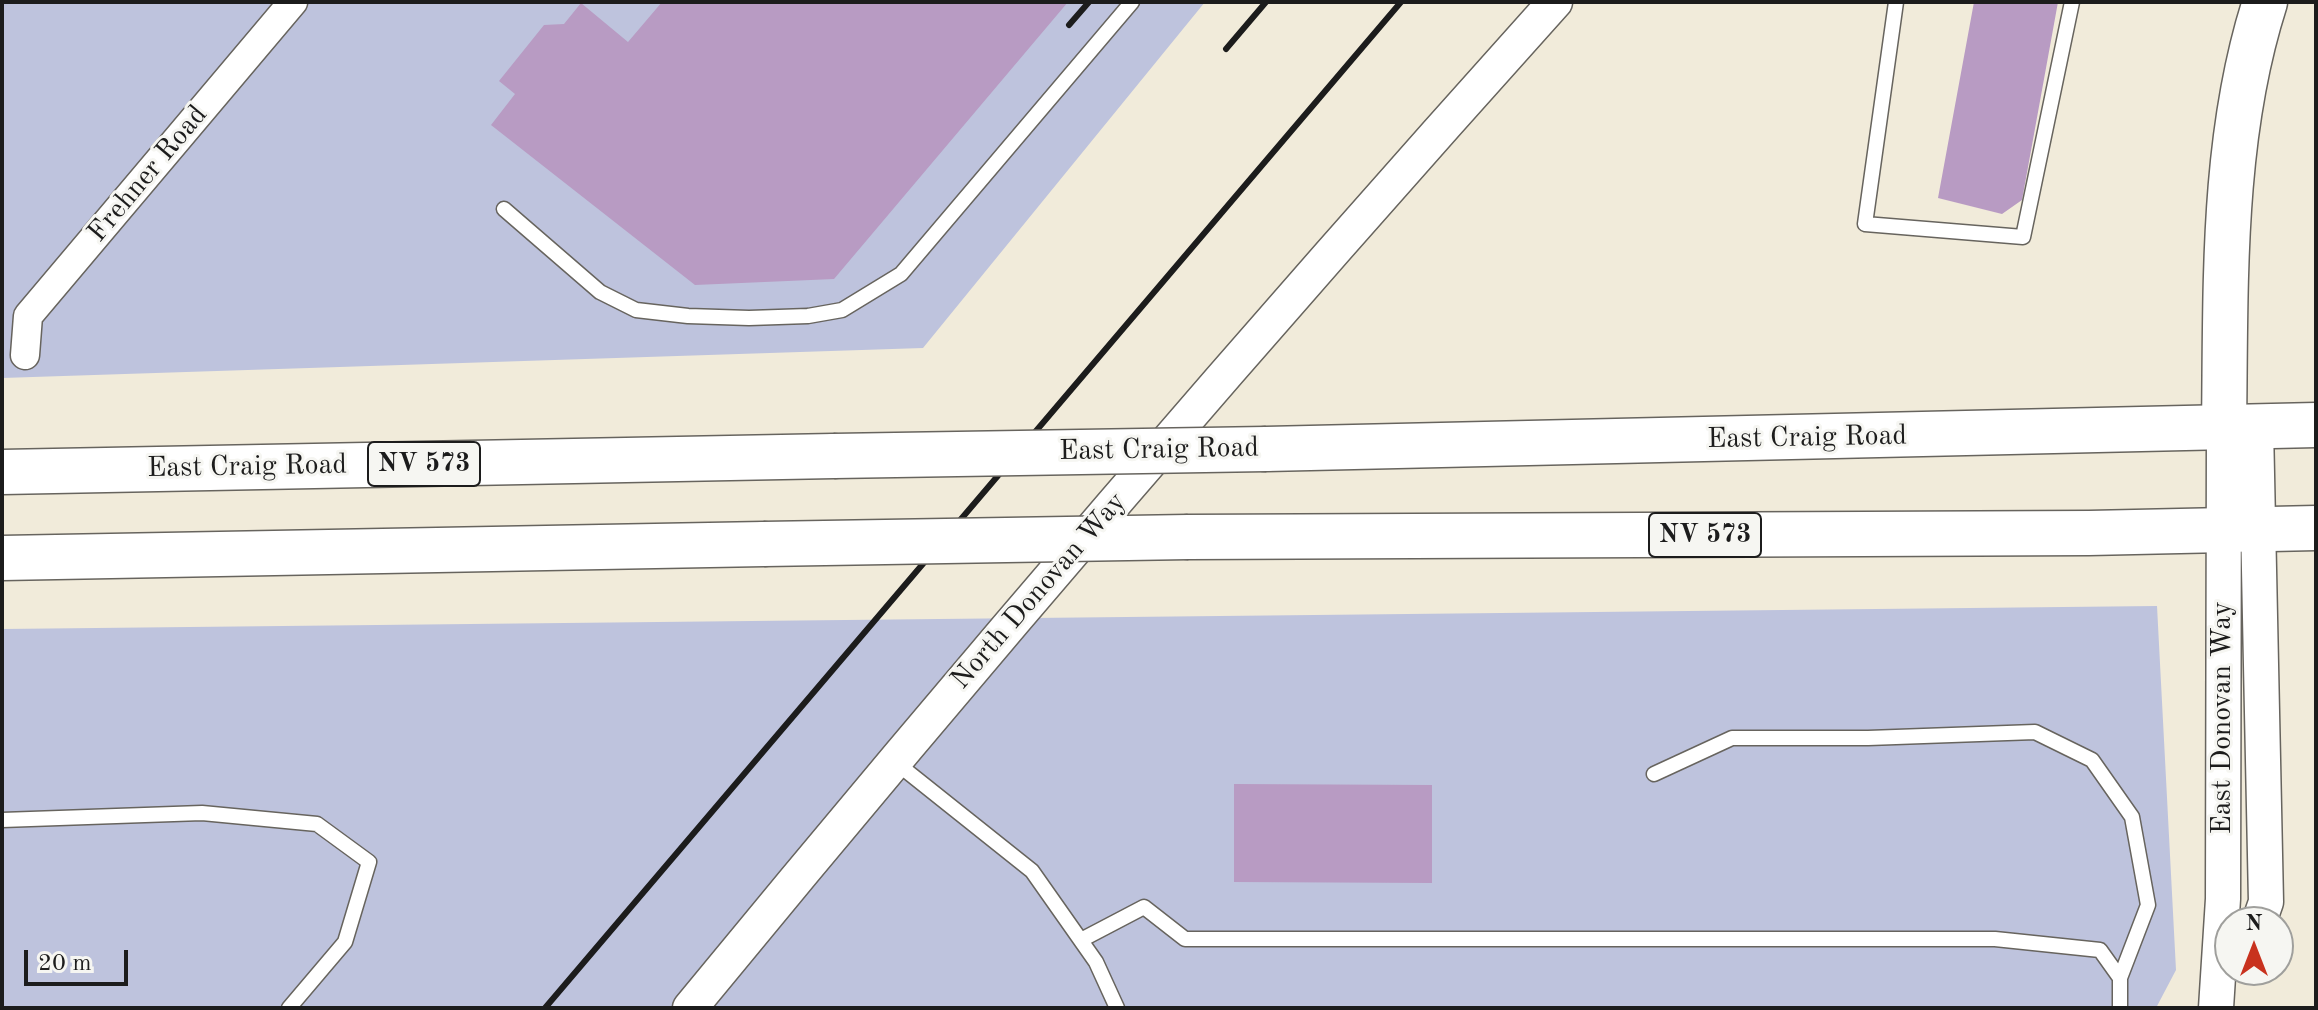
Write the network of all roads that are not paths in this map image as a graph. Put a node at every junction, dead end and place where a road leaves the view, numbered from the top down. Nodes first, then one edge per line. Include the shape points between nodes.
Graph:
1 (293, 2) edge
2 (1132, 2) edge
3 (1555, 2) edge
4 (1896, 2) edge
5 (2072, 2) edge
6 (2265, 2) edge
7 (504, 209) dead end
8 (25, 355) dead end
9 (2316, 425) edge
10 (2240, 428) junction
11 (8, 472) edge
12 (2316, 528) edge
13 (2240, 530) junction
14 (5, 558) edge
15 (893, 761) junction
16 (1654, 774) dead end
17 (2, 820) edge
18 (2265, 906) edge
19 (1081, 940) junction
20 (2120, 978) junction
21 (2236, 986) edge
22 (289, 1008) edge
23 (690, 1008) edge
24 (1117, 1008) edge
25 (2120, 1008) edge
26 (2216, 1008) edge
27 (2228, 1008) edge

1 - 8 street, Frehner Road via 28,316
2 - 7 lane via 901,274 842,310 749,318 636,310 600,292
3 - 15 street, North Donovan Way via 1342,240
4 - 5 lane via 1865,224 2023,237
6 - 10 main road via 2240,103 2227,225
9 - 10 main road, East Craig Road / NV 573
10 - 11 main road, East Craig Road / NV 573, bridge
10 - 13 street, East Donovan Way
12 - 13 main road, NV 573
13 - 14 main road, NV 573, bridge via 1188,537
13 - 18 street, East Donovan Way
13 - 26 street, East Donovan Way
15 - 19 lane via 1032,871
15 - 23 street, North Donovan Way
16 - 20 lane via 1732,738 2035,732 2092,760 2132,817 2148,905
17 - 22 lane via 202,813 317,824 369,862 345,942
19 - 20 lane via 1144,907 1185,939 1995,939 2100,950
19 - 24 lane
20 - 25 lane
21 - 27 street

